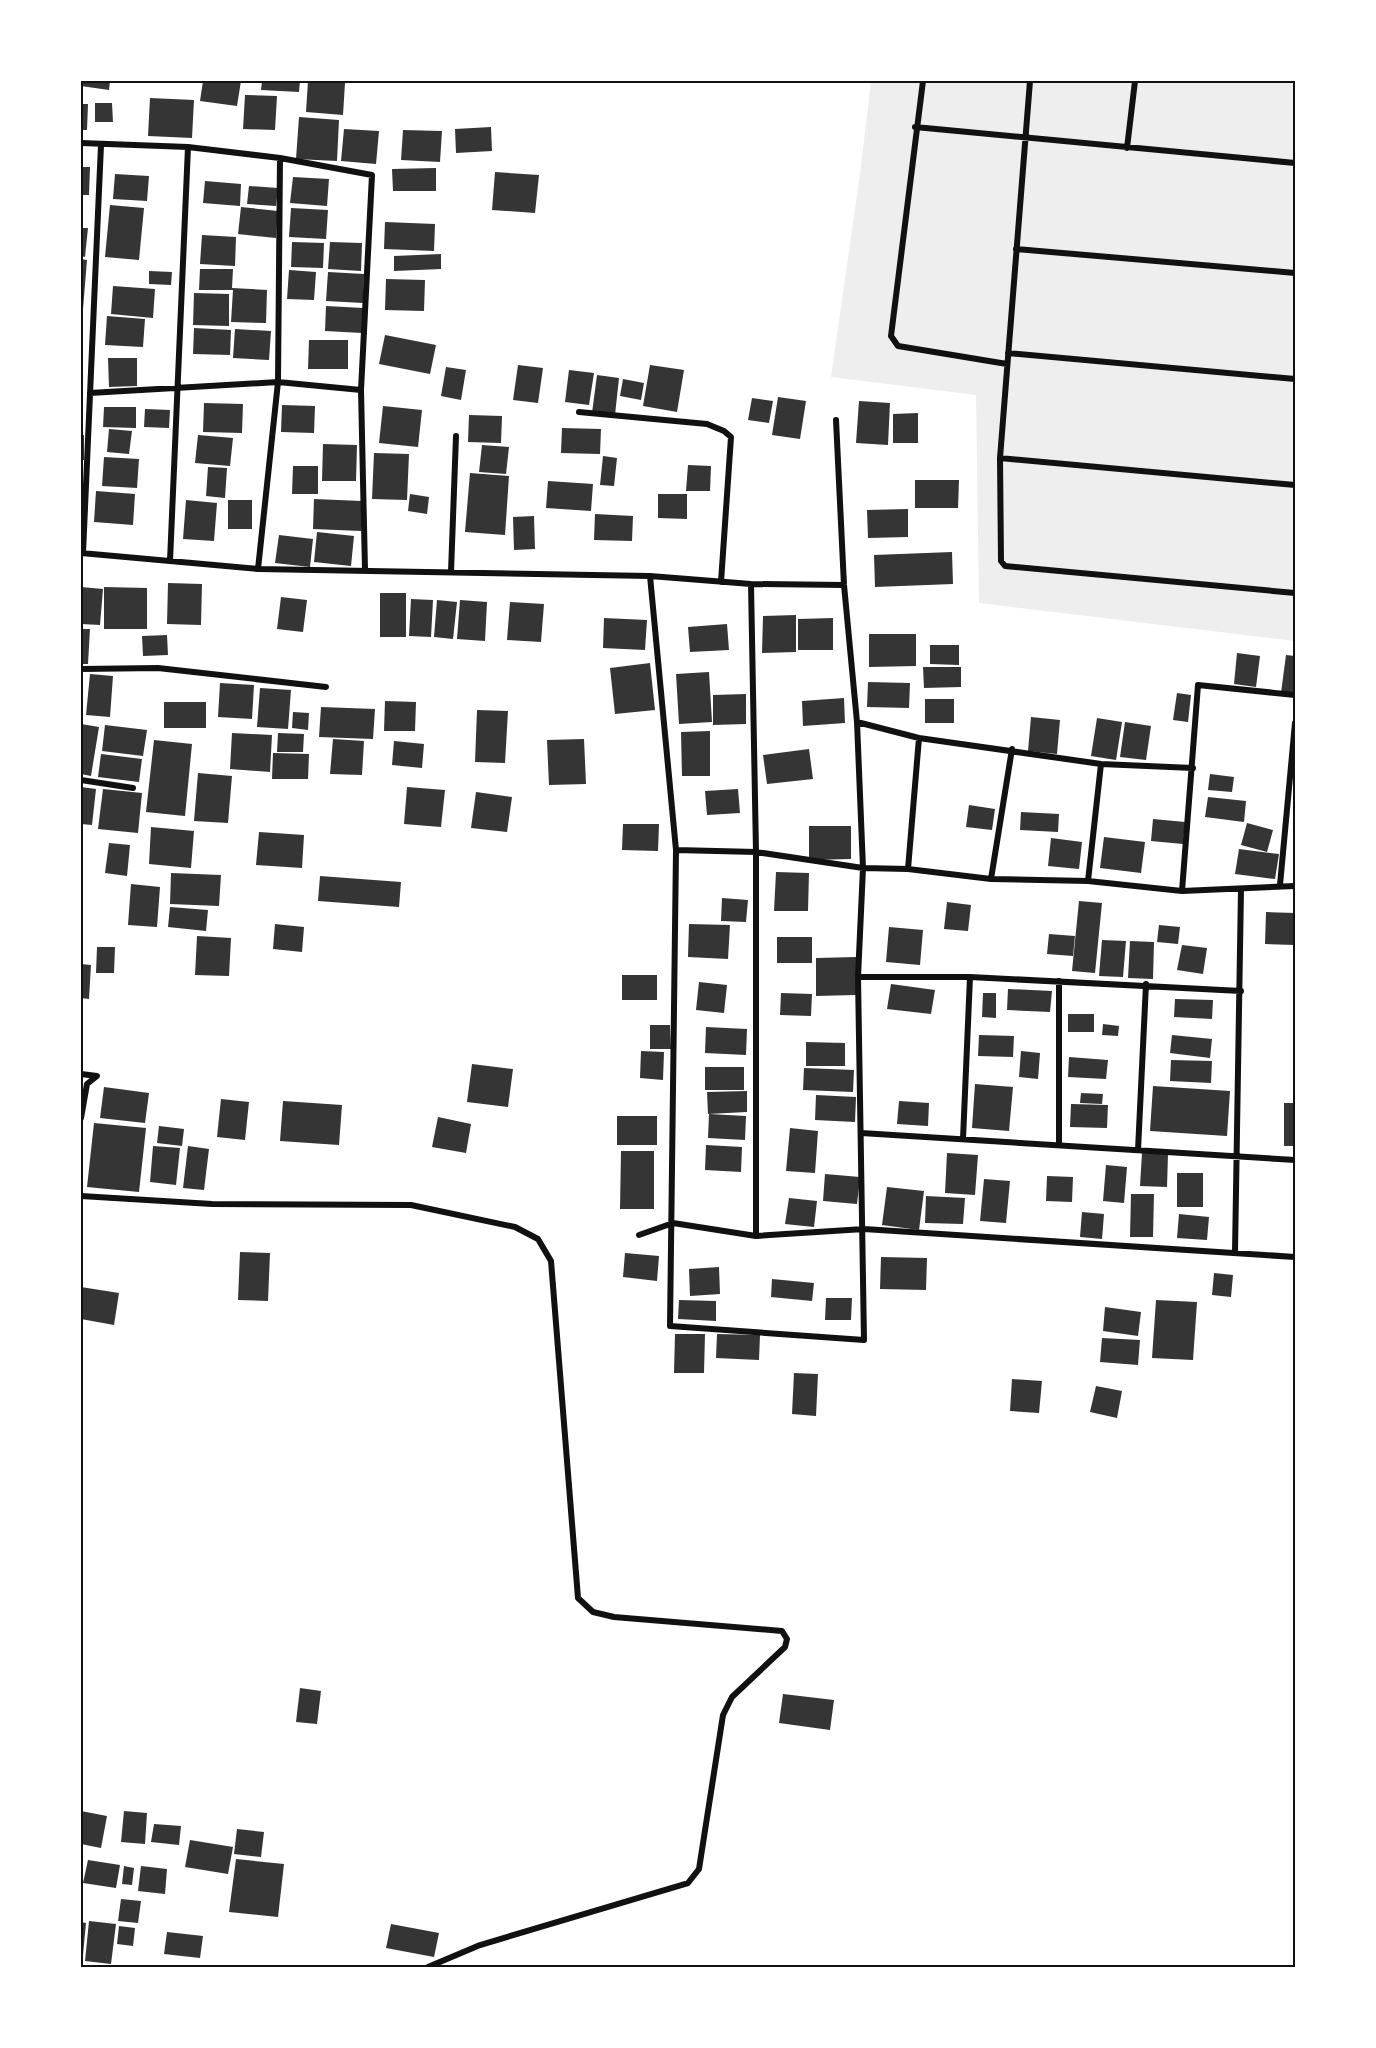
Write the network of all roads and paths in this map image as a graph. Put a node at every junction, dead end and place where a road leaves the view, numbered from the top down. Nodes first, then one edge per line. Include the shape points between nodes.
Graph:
1 (923, 81) edge
2 (1030, 81) edge
3 (1135, 81) edge
4 (915, 127) junction
5 (1025, 138) junction
6 (81, 143) edge
7 (101, 145) junction
8 (188, 147) junction
9 (1127, 148) junction
10 (280, 158) junction
11 (1295, 163) edge
12 (1016, 249) junction
13 (1295, 273) edge
14 (1008, 353) junction
15 (1007, 364) junction
16 (1295, 379) edge
17 (278, 382) junction
18 (178, 389) junction
19 (361, 390) junction
20 (90, 393) junction
21 (579, 412) dead end
22 (836, 420) dead end
23 (456, 436) dead end
24 (999, 458) junction
25 (1295, 485) edge
26 (82, 553) edge
27 (170, 561) junction
28 (258, 569) junction
29 (365, 570) junction
30 (451, 572) junction
31 (650, 576) junction
32 (721, 582) junction
33 (751, 584) junction
34 (844, 585) junction
35 (1295, 593) edge
36 (81, 669) edge
37 (326, 687) dead end
38 (1295, 695) edge
39 (857, 722) junction
40 (1295, 723) edge
41 (919, 738) junction
42 (1012, 749) junction
43 (1101, 764) junction
44 (1193, 768) junction
45 (81, 780) edge
46 (133, 788) dead end
47 (676, 850) junction
48 (756, 852) junction
49 (862, 868) junction
50 (908, 869) junction
51 (991, 879) junction
52 (1088, 881) junction
53 (1280, 885) junction
54 (1295, 886) edge
55 (1241, 888) junction
56 (1182, 891) junction
57 (858, 977) junction
58 (970, 977) junction
59 (1059, 981) junction
60 (1146, 984) junction
61 (1241, 991) junction
62 (81, 1074) edge
63 (81, 1118) edge
64 (861, 1133) junction
65 (963, 1139) junction
66 (1059, 1145) junction
67 (1138, 1150) junction
68 (1237, 1157) junction
69 (1295, 1160) edge
70 (81, 1196) edge
71 (673, 1223) junction
72 (864, 1229) junction
73 (639, 1235) dead end
74 (756, 1236) junction
75 (1235, 1252) junction
76 (1295, 1257) edge
77 (428, 1967) edge

1 - 4 street
2 - 5 street
3 - 9 street
4 - 5 street
4 - 15 street via 891,336 898,346
5 - 9 street
5 - 12 street
6 - 7 street
7 - 8 street
7 - 20 street
8 - 10 street
8 - 18 street
9 - 11 street
10 - 17 street
10 - 19 street via 372,175
12 - 13 street
12 - 14 street
14 - 15 street
14 - 16 street
15 - 24 street
17 - 18 street
17 - 19 street
17 - 28 street
18 - 20 street
18 - 27 street
19 - 29 street
20 - 26 street
21 - 32 street via 706,424 731,437
22 - 34 street
23 - 30 street
24 - 25 street
24 - 35 street via 1001,561 1005,566
26 - 27 street
27 - 28 street
28 - 29 street
29 - 30 street
30 - 31 street
31 - 32 street
31 - 47 street
32 - 33 street
33 - 34 street
33 - 48 street
34 - 39 street
36 - 37 street via 158,669
38 - 44 street via 1198,685
39 - 41 street
39 - 49 street
40 - 53 street
41 - 42 street
41 - 50 street
42 - 43 street
42 - 51 street
43 - 44 street
43 - 52 street
44 - 56 street
45 - 46 street
47 - 48 street
47 - 71 street
48 - 49 street
48 - 74 street
49 - 50 street
49 - 57 street
50 - 51 street
51 - 52 street
52 - 56 street
53 - 54 street
53 - 55 street
55 - 56 street
55 - 61 street
57 - 58 street
57 - 64 street
58 - 59 street
58 - 65 street
59 - 60 street
59 - 66 street
60 - 61 street
60 - 67 street
61 - 68 street
62 - 63 street via 97,1076 87,1084
64 - 65 street
64 - 72 street
65 - 66 street
66 - 67 street
67 - 68 street
68 - 69 street
68 - 75 street
70 - 77 street via 212,1204 411,1205 515,1227 538,1239 551,1261 578,1598 593,1612 614,1617 782,1631 787,1639 785,1647 732,1697 723,1715 699,1869 688,1883 480,1945
71 - 72 street via 670,1326 864,1340
71 - 73 street
71 - 74 street
72 - 74 street
72 - 75 street
75 - 76 street

